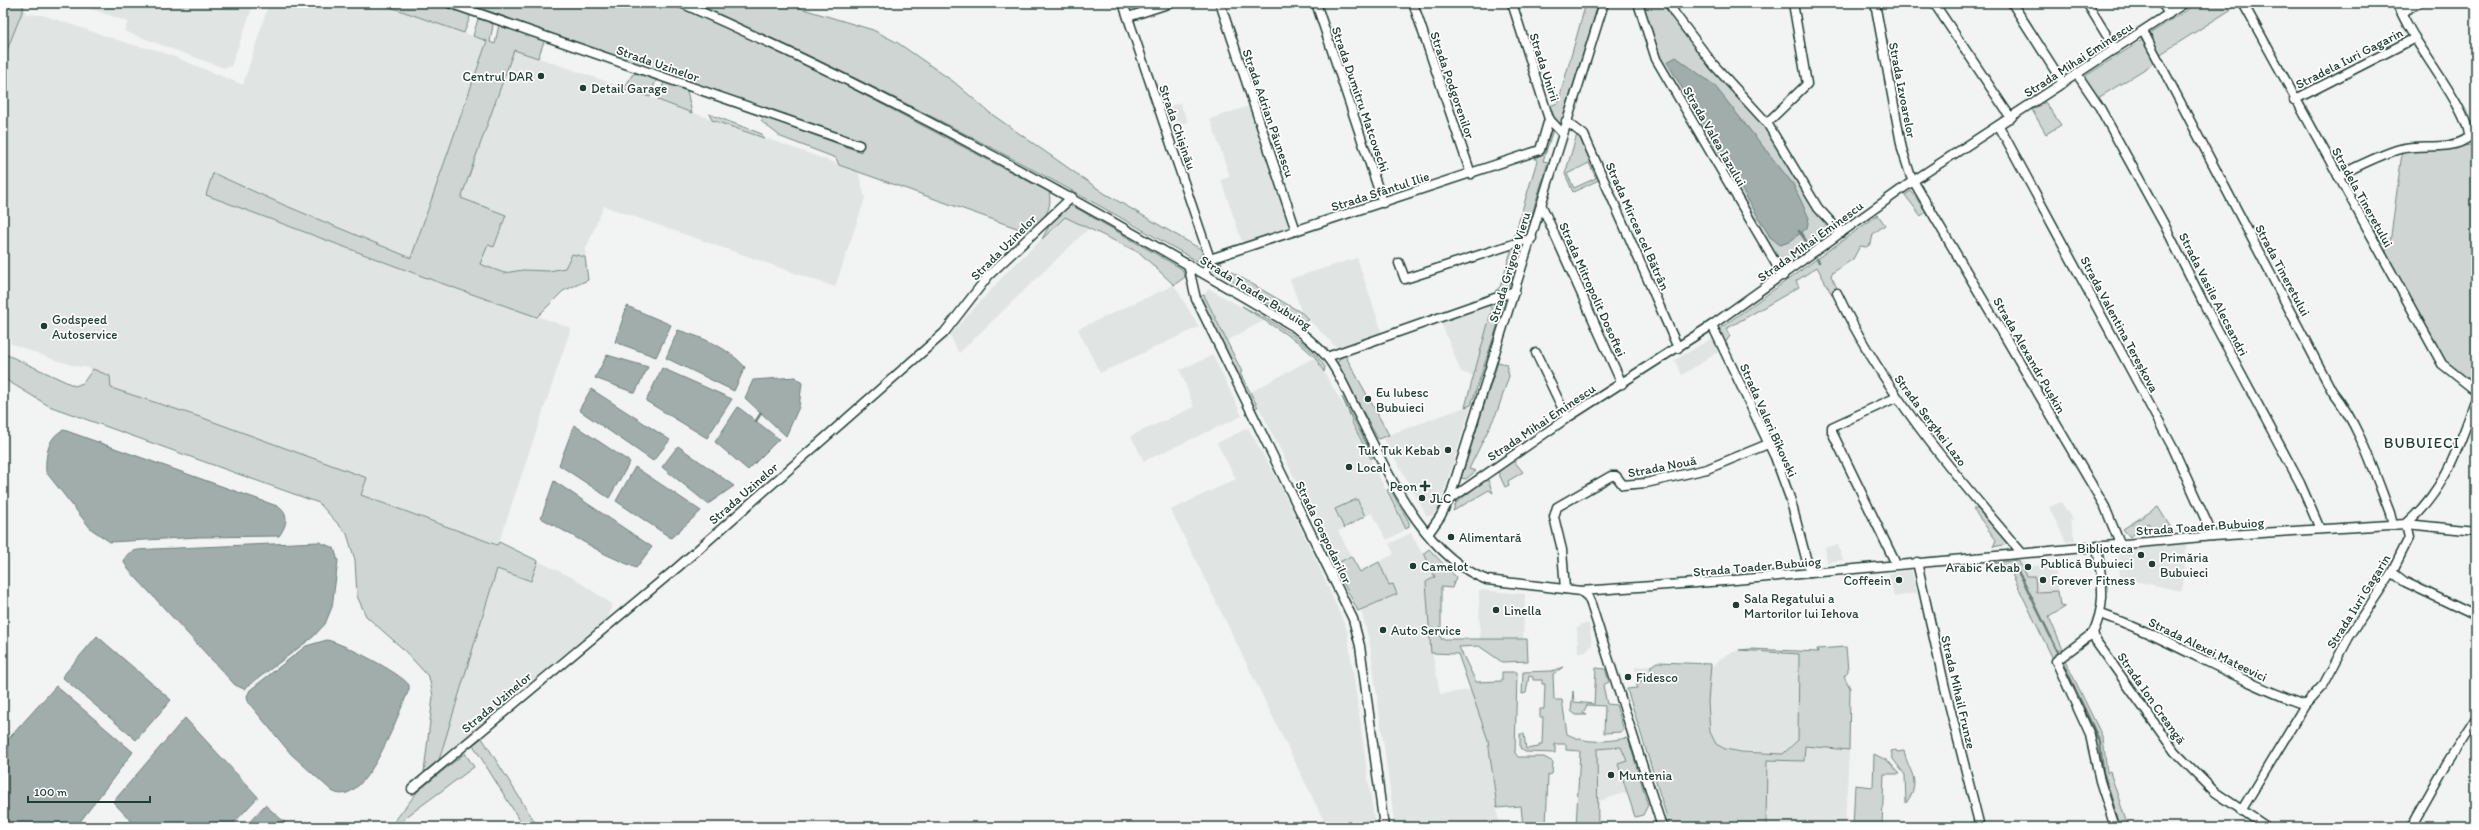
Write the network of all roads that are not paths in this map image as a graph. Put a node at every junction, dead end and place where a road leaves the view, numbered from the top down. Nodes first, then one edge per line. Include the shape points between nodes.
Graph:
1 (449, 3) edge
2 (681, 3) edge
3 (1123, 3) edge
4 (1171, 3) edge
5 (1220, 3) edge
6 (1316, 3) edge
7 (1413, 3) edge
8 (1512, 3) edge
9 (1604, 3) edge
10 (1638, 3) edge
11 (1669, 3) edge
12 (1793, 3) edge
13 (1874, 3) edge
14 (1934, 3) edge
15 (2012, 3) edge
16 (2087, 3) edge
17 (2162, 3) edge
18 (2185, 3) edge
19 (2243, 3) edge
20 (2396, 3) edge
21 (2419, 3) edge
22 (2402, 12) junction
23 (2169, 14) junction
24 (1128, 17) junction
25 (2142, 31) junction
26 (2415, 38) junction
27 (2115, 49) junction
28 (2077, 74) junction
29 (2063, 83) junction
30 (2294, 100) junction
31 (2011, 118) junction
32 (1549, 119) junction
33 (1566, 121) junction
34 (1767, 123) junction
35 (1999, 126) junction
36 (1562, 133) junction
37 (859, 145) dead end
38 (1471, 174) junction
39 (2338, 176) junction
40 (1913, 181) junction
41 (1072, 197) junction
42 (1384, 203) junction
43 (1541, 204) junction
44 (1296, 231) junction
45 (1841, 233) junction
46 (1532, 238) junction
47 (1210, 259) junction
48 (1399, 263) dead end
49 (1188, 264) junction
50 (1205, 274) junction
51 (1783, 276) junction
52 (1515, 291) junction
53 (1837, 293) dead end
54 (1712, 325) junction
55 (1678, 348) junction
56 (1536, 353) dead end
57 (1327, 357) junction
58 (1622, 384) junction
59 (2476, 391) edge
60 (1897, 397) junction
61 (2476, 399) edge
62 (1566, 418) junction
63 (1768, 444) junction
64 (1449, 500) junction
65 (2393, 524) junction
66 (2406, 524) junction
67 (2320, 529) junction
68 (2476, 531) edge
69 (1428, 534) junction
70 (2213, 536) junction
71 (2120, 544) junction
72 (2097, 546) junction
73 (2021, 552) junction
74 (1917, 562) junction
75 (1896, 564) junction
76 (2392, 572) junction
77 (1810, 573) junction
78 (1565, 589) junction
79 (1581, 591) junction
80 (2101, 614) junction
81 (2476, 616) edge
82 (2093, 633) junction
83 (2304, 705) junction
84 (2476, 718) edge
85 (412, 789) dead end
86 (2241, 811) junction
87 (1384, 827) edge
88 (1662, 827) edge
89 (1980, 827) edge
90 (2115, 827) edge
91 (2267, 827) edge
92 (2411, 827) edge

1 - 37 street, Strada Uzinelor
2 - 41 street via 852,82
3 - 24 street, Strada Chișinău
4 - 24 street
5 - 44 street, Strada Adrian Păunescu
6 - 42 street, Strada Dumitru Matcovschi
7 - 38 street, Strada Podgorenilor
8 - 32 street, Strada Unirii
9 - 33 street, Strada Grigore Vieru
10 - 51 street, Strada Valea Iazului via 1656,59
11 - 34 street via 1713,64
12 - 34 street via 1806,84
13 - 40 street, Strada Izvoarelor via 1902,150
14 - 31 street
15 - 29 street
16 - 27 street
17 - 23 street
18 - 23 street, Strada Mihai Eminescu
19 - 30 street, Stradela Tineretului
20 - 22 street
21 - 22 street, Stradela Iuri Gagarin
22 - 26 street
23 - 25 street, Strada Mihai Eminescu
24 - 47 street, Strada Chișinău
25 - 27 street, Strada Mihai Eminescu
25 - 65 street, Strada Tineretului via 2332,391 2353,424
26 - 30 street, Stradela Iuri Gagarin
26 - 39 street via 2469,129 2468,137 2464,141 2401,149
27 - 28 street, Strada Mihai Eminescu
28 - 29 street, Strada Mihai Eminescu
28 - 67 street, Strada Vasile Alecsandri via 2100,108 2164,224 2300,483
29 - 31 street, Strada Mihai Eminescu
30 - 39 street, Stradela Tineretului
31 - 35 street, Strada Mihai Eminescu
32 - 36 street, Strada Unirii
32 - 38 street, Strada Sfântul Ilie via 1540,150
33 - 36 street, Strada Grigore Vieru
33 - 55 street, Strada Mircea cel Bătrân via 1584,135
34 - 45 street via 1818,208
35 - 40 street, Strada Mihai Eminescu
35 - 70 street, Strada Valentina Tereșkova via 2183,468
36 - 43 street, Strada Grigore Vieru
38 - 42 street, Strada Sfântul Ilie
39 - 59 street, Stradela Tineretului via 2442,365
40 - 45 street, Strada Mihai Eminescu
40 - 71 street, Strada Alexandr Pușkin via 2105,507
41 - 49 street
41 - 85 street, Strada Uzinelor via 989,275 938,338 678,567
42 - 44 street, Strada Sfântul Ilie
43 - 46 street, Strada Grigore Vieru
43 - 58 street, Strada Mitropolit Dosoftei
44 - 47 street, Strada Sfântul Ilie
45 - 51 street, Strada Mihai Eminescu
46 - 48 street via 1404,279
46 - 52 street, Strada Grigore Vieru
47 - 50 street
49 - 50 street, Strada Toader Bubuiog
49 - 87 street, Strada Gospodarilor via 1196,299 1357,632
50 - 57 street, Strada Toader Bubuiog via 1293,326
51 - 54 street, Strada Mihai Eminescu
52 - 57 street
52 - 64 street, Strada Grigore Vieru
53 - 60 street, Strada Serghei Lazo via 1861,342
54 - 55 street, Strada Mihai Eminescu
54 - 63 street, Strada Valeri Bîkovski
55 - 58 street, Strada Mihai Eminescu
56 - 62 street
57 - 69 street, Strada Toader Bubuiog via 1410,509
58 - 62 street, Strada Mihai Eminescu
60 - 73 street, Strada Serghei Lazo via 1978,502
60 - 75 street via 1832,427 1832,432
61 - 66 street via 2449,470 2432,498
62 - 64 street, Strada Mihai Eminescu
63 - 77 street, Strada Valeri Bîkovski via 1790,498
63 - 78 street, Strada Nouă via 1725,464 1652,482 1623,485 1616,476 1611,476 1557,507 1554,517 1562,550
64 - 69 street, Strada Grigore Vieru
65 - 66 street, Strada Toader Bubuiog
65 - 67 street, Strada Toader Bubuiog
66 - 68 street, Strada Toader Bubuiog
66 - 76 street, Strada Iuri Gagarin via 2409,538
67 - 70 street, Strada Toader Bubuiog
69 - 78 street, Strada Toader Bubuiog via 1453,561 1474,575 1501,583
70 - 71 street, Strada Toader Bubuiog
71 - 72 street, Strada Toader Bubuiog
72 - 73 street, Strada Toader Bubuiog
72 - 80 street via 2103,593
73 - 74 street, Strada Toader Bubuiog
74 - 75 street, Strada Toader Bubuiog
74 - 89 street, Strada Mihail Frunze
75 - 77 street, Strada Toader Bubuiog
76 - 81 street via 2405,582
76 - 83 street, Strada Iuri Gagarin via 2349,637 2324,684
77 - 79 street, Strada Toader Bubuiog
78 - 79 street, Strada Toader Bubuiog
79 - 88 street via 1591,604
80 - 82 street
80 - 83 street, Strada Alexei Mateevici via 2149,634 2267,692
82 - 86 street, Strada Ion Creangă via 2096,641 2175,752 2210,788
82 - 90 street via 2056,661 2090,735 2100,781
83 - 86 street, Strada Iuri Gagarin
84 - 92 street
86 - 91 street, Strada Ion Creangă

